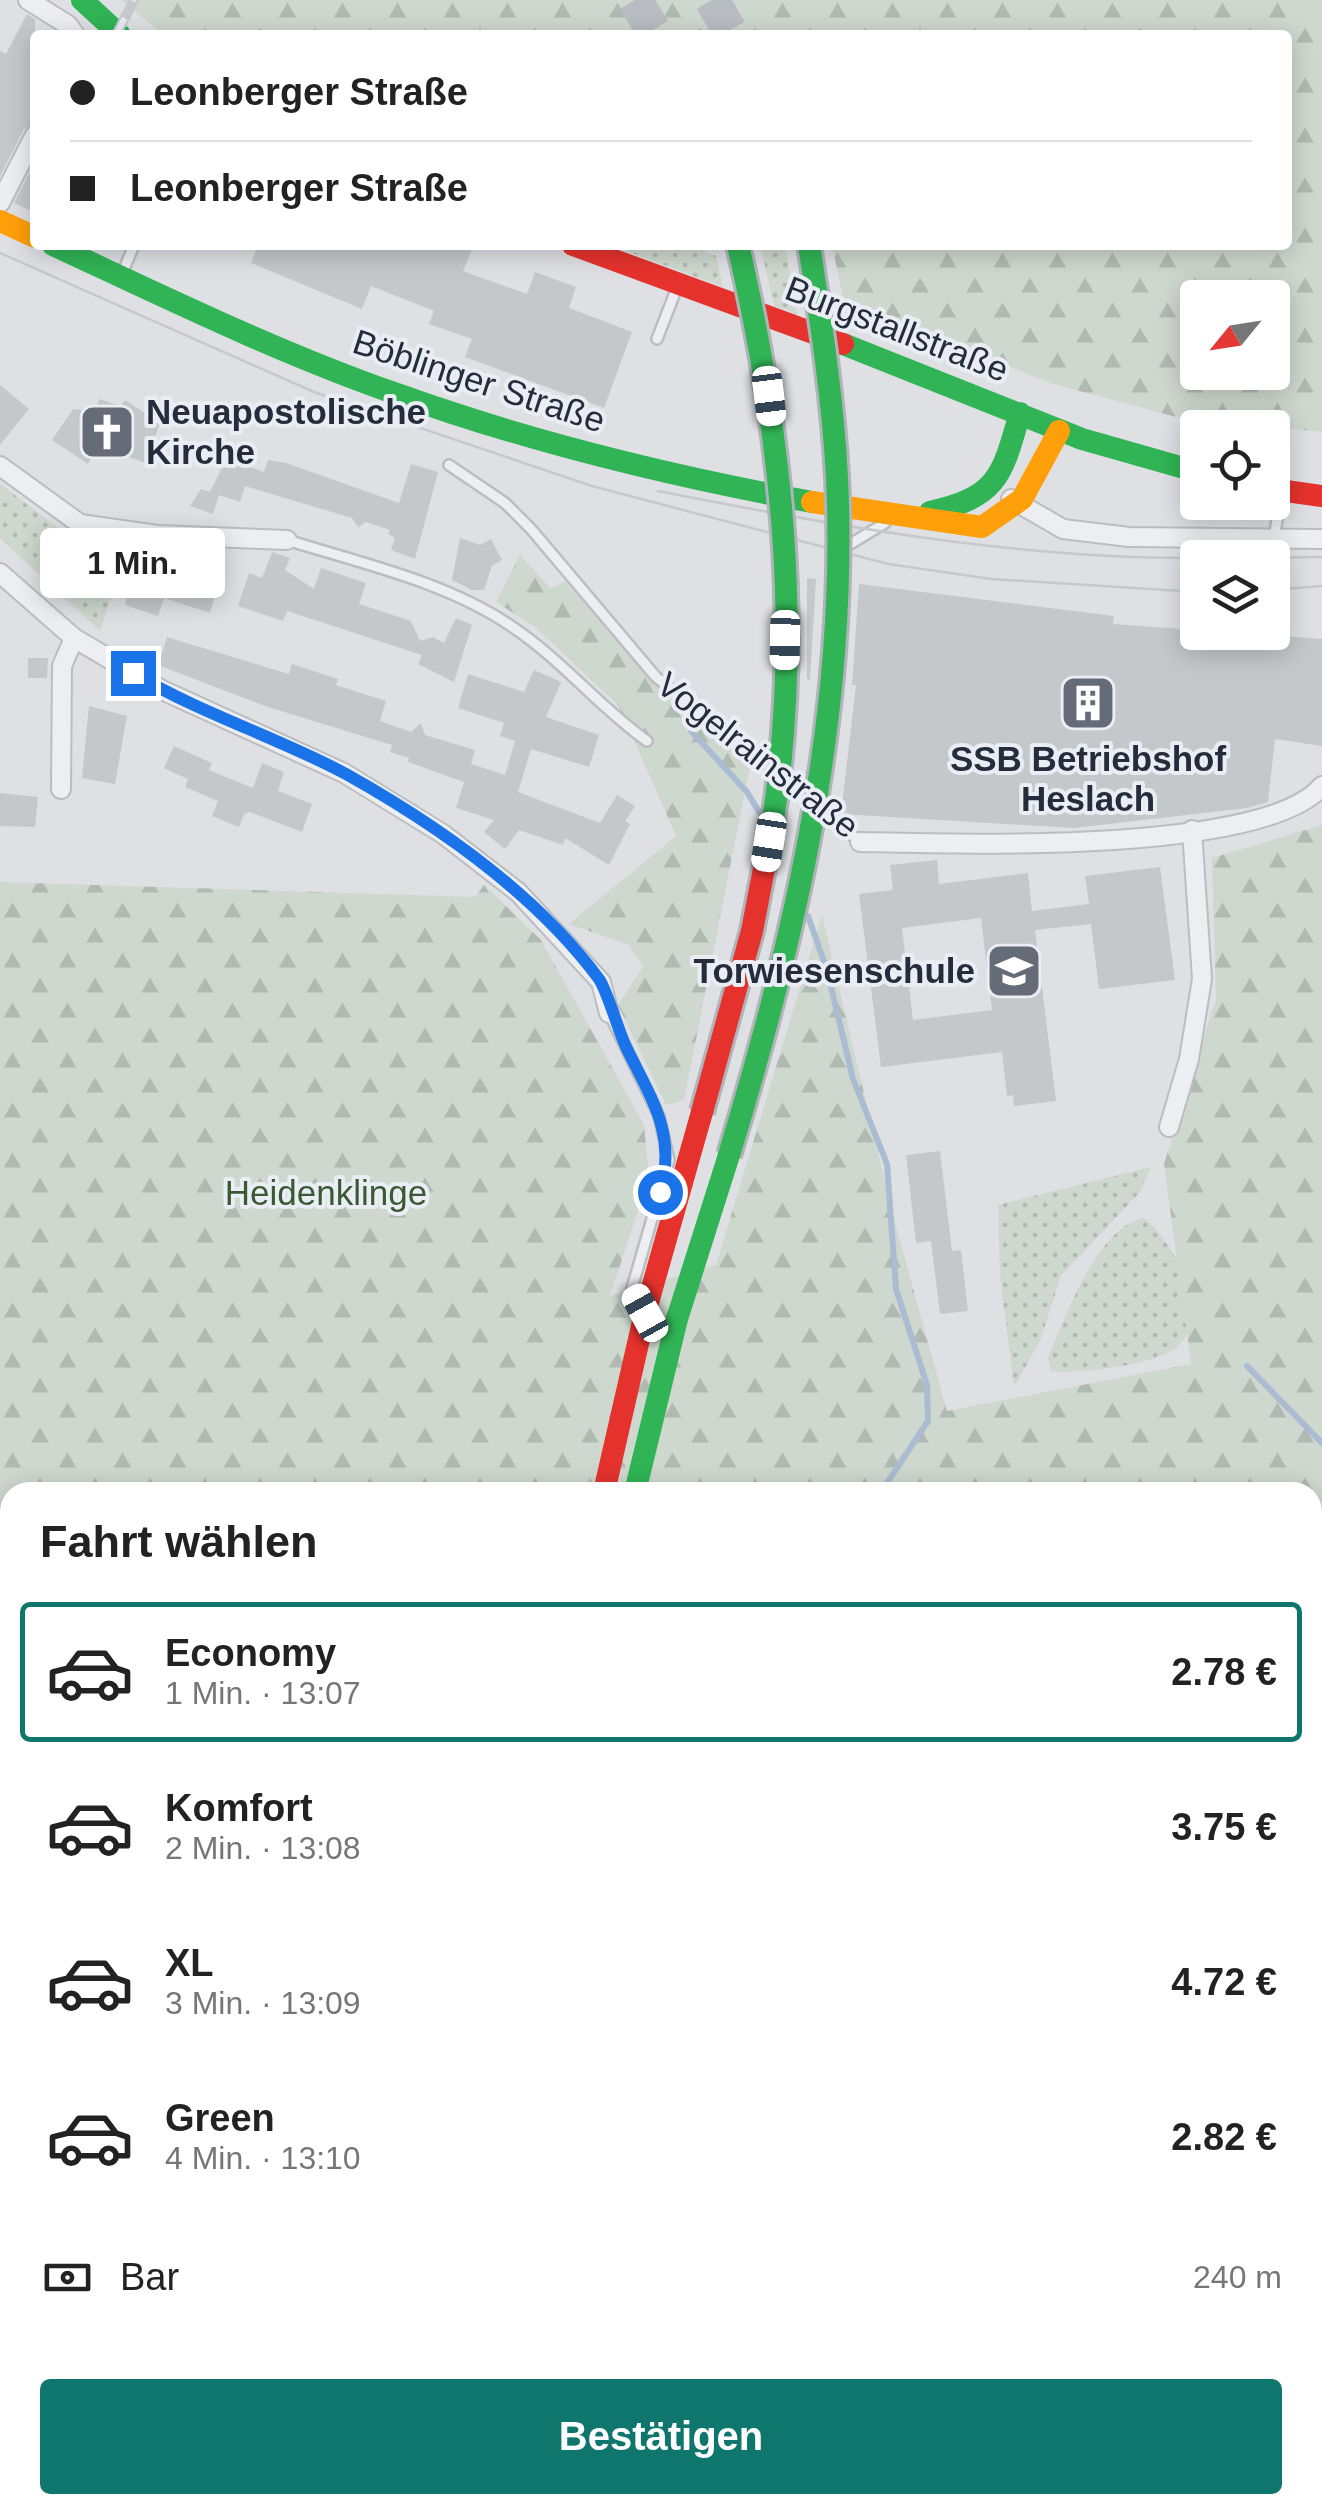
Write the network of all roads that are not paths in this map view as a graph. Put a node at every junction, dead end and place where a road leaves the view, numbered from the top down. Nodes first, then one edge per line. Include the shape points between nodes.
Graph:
1 (28, 0) edge
2 (82, 0) edge
3 (109, 0) edge
4 (72, 30) edge
5 (115, 30) edge
6 (139, 30) edge
7 (30, 144) edge
8 (0, 203) edge
9 (0, 220) edge
10 (30, 235) edge
11 (63, 250) edge
12 (132, 250) edge
13 (586, 250) edge
14 (739, 250) edge
15 (810, 250) edge
16 (121, 277) junction
17 (678, 284) junction
18 (658, 339) dead end
19 (1020, 414) junction
20 (1060, 431) junction
21 (449, 465) dead end
22 (0, 466) edge
23 (1180, 467) edge
24 (994, 488) junction
25 (1290, 491) edge
26 (1322, 496) edge
27 (1020, 505) junction
28 (901, 516) junction
29 (1275, 520) edge
30 (1274, 538) junction
31 (1322, 539) edge
32 (287, 540) joint
33 (820, 562) dead end
34 (0, 574) edge
35 (74, 638) junction
36 (646, 741) dead end
37 (1322, 786) edge
38 (796, 787) dead end
39 (61, 789) dead end
40 (809, 798) dead end
41 (1192, 830) junction
42 (860, 842) joint
43 (609, 1013) joint
44 (1169, 1127) dead end
45 (645, 1313) junction
46 (606, 1482) edge
47 (636, 1482) edge

1 - 4 street
2 - 5 main road
3 - 6 main road
7 - 8 street
9 - 10 main road
11 - 16 main road, Böblinger Straße
12 - 16 lane
13 - 17 main road, Burgstallstraße
14 - 45 main road, bridge via 779,470 784,676 765,869
15 - 47 main road, bridge via 836,460 834,678 820,801 793,937 677,1319
16 - 28 main road, Böblinger Straße via 322,366 476,421 686,480
17 - 18 lane
17 - 19 main road, Burgstallstraße
19 - 20 main road, Burgstallstraße
19 - 24 main road
20 - 23 main road, Burgstallstraße
20 - 27 main road
21 - 38 lane, Vogelrainstraße via 532,529 656,677
22 - 32 street via 80,524 157,535
24 - 27 street
24 - 28 main road, Böblinger Straße via 962,506
25 - 26 main road
27 - 28 main road, Böblinger Straße via 982,526
27 - 30 street via 1062,529 1129,537
28 - 33 lane
29 - 30 lane
30 - 31 street
32 - 36 lane via 446,594 508,623
34 - 35 street
35 - 39 street via 62,666
35 - 43 street via 162,690 344,773 443,834 518,892 601,982
37 - 41 street, Vogelrainstraße via 1268,819
40 - 42 lane, Vogelrainstraße
41 - 42 street, Vogelrainstraße via 996,846
41 - 44 street via 1202,979
43 - 45 lane via 659,1116 670,1160 632,1288
45 - 46 main road

